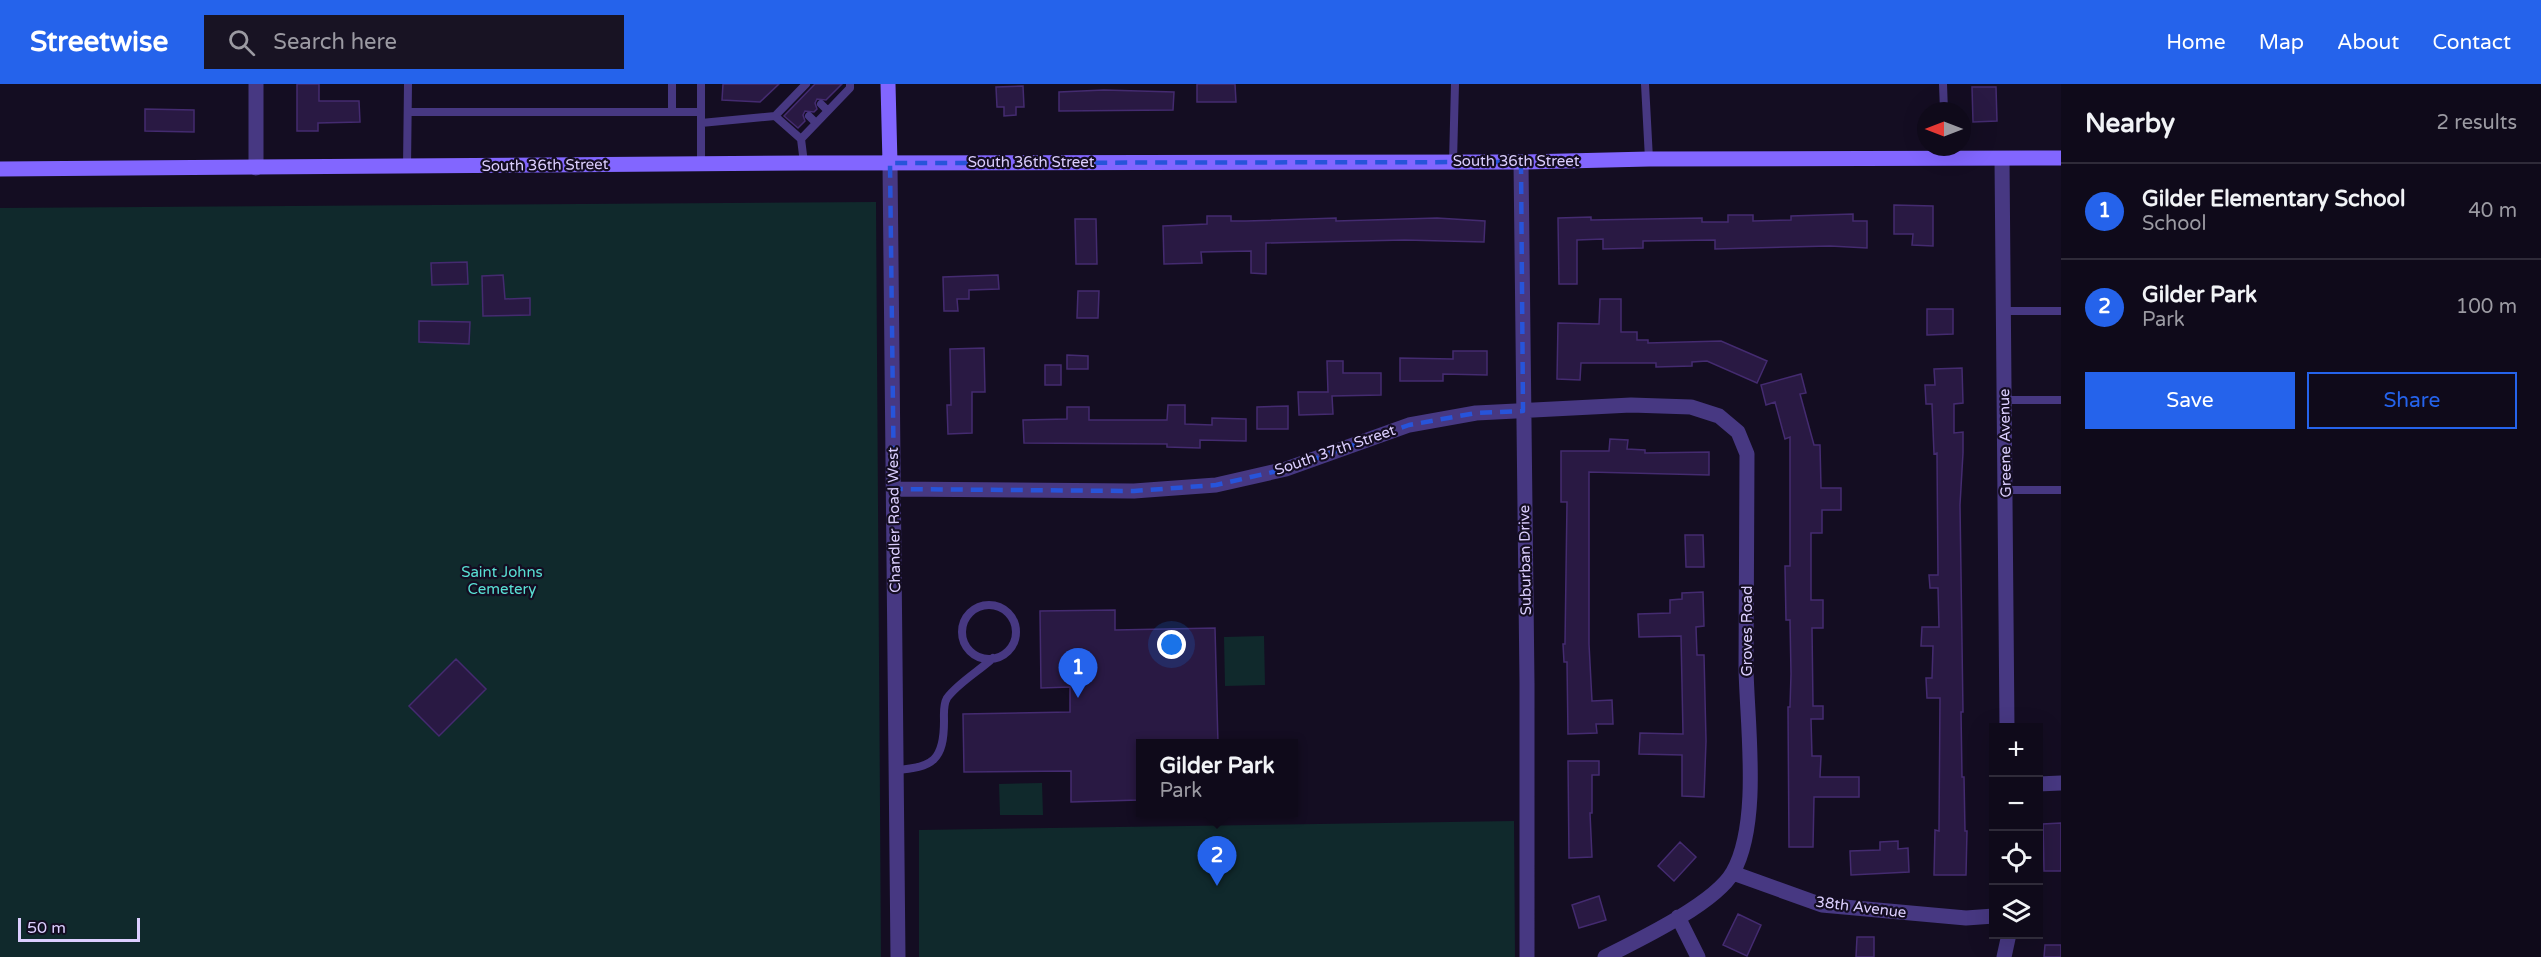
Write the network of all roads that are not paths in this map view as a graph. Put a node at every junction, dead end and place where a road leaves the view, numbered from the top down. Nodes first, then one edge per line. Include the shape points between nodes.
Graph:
1 (256, 84) edge
2 (408, 84) edge
3 (672, 84) edge
4 (701, 84) edge
5 (850, 84) edge
6 (888, 84) edge
7 (1455, 84) edge
8 (1645, 84) edge
9 (1943, 84) edge
10 (806, 87) edge
11 (1944, 102) edge
12 (672, 111) junction
13 (408, 112) junction
14 (701, 112) junction
15 (775, 116) junction
16 (701, 123) junction
17 (801, 139) junction
18 (1917, 154) edge
19 (1971, 156) edge
20 (2061, 158) edge
21 (1649, 159) junction
22 (2002, 159) junction
23 (1453, 162) junction
24 (1521, 162) junction
25 (804, 163) junction
26 (890, 163) junction
27 (701, 164) junction
28 (407, 166) junction
29 (256, 168) junction
30 (0, 169) edge
31 (2004, 311) junction
32 (2061, 311) edge
33 (2004, 400) junction
34 (2061, 400) edge
35 (1631, 405) joint
36 (1523, 411) junction
37 (894, 489) junction
38 (2006, 490) junction
39 (2061, 490) edge
40 (993, 658) junction
41 (2007, 723) edge
42 (895, 770) junction
43 (2061, 783) edge
44 (2043, 784) edge
45 (1733, 873) junction
46 (1989, 916) edge
47 (1678, 917) junction
48 (2008, 939) edge
49 (898, 957) edge
50 (1527, 957) edge
51 (1605, 957) edge
52 (1698, 957) edge
53 (2004, 957) edge

1 - 29 street
2 - 13 lane
3 - 12 lane
4 - 14 lane
5 - 17 lane via 813,119
6 - 26 main road, Chandler Road West
7 - 23 lane
8 - 21 lane
9 - 11 lane
10 - 15 lane
12 - 13 lane
12 - 14 lane
13 - 28 lane
14 - 16 lane
15 - 16 lane
15 - 17 lane
16 - 27 lane
17 - 25 lane
18 - 21 main road, South 36th Street
19 - 22 main road, South 36th Street
20 - 22 main road, South 36th Street
21 - 24 main road, South 36th Street
22 - 31 street, Greene Avenue
23 - 24 main road, South 36th Street
23 - 26 main road, South 36th Street
24 - 36 street, Suburban Drive
25 - 26 main road, South 36th Street
25 - 27 main road, South 36th Street
26 - 37 street, Chandler Road West
27 - 28 main road, South 36th Street
28 - 29 main road, South 36th Street
29 - 30 main road, South 36th Street
31 - 32 lane
31 - 33 street, Greene Avenue
33 - 34 lane
33 - 38 street, Greene Avenue
35 - 36 street, South 37th Street
35 - 45 street, Groves Road via 1691,407 1719,416 1738,432 1747,454 1750,798 1744,844
36 - 37 street, South 37th Street via 1476,413 1409,425 1286,469 1216,485 1134,490
36 - 50 street, Suburban Drive
37 - 42 street, Chandler Road West
38 - 39 lane
38 - 41 street, Greene Avenue
40 - 40 lane via 1009,650 1016,632 1010,615 985,604 964,619 962,635 964,644 976,656
40 - 42 lane via 946,699 944,742 937,758 926,766
42 - 49 street, Chandler Road West
43 - 44 street
45 - 46 street, 38th Avenue via 1822,905 1966,918
45 - 47 street, Groves Road via 1706,900
47 - 51 street, Groves Road
47 - 52 street
48 - 53 street

